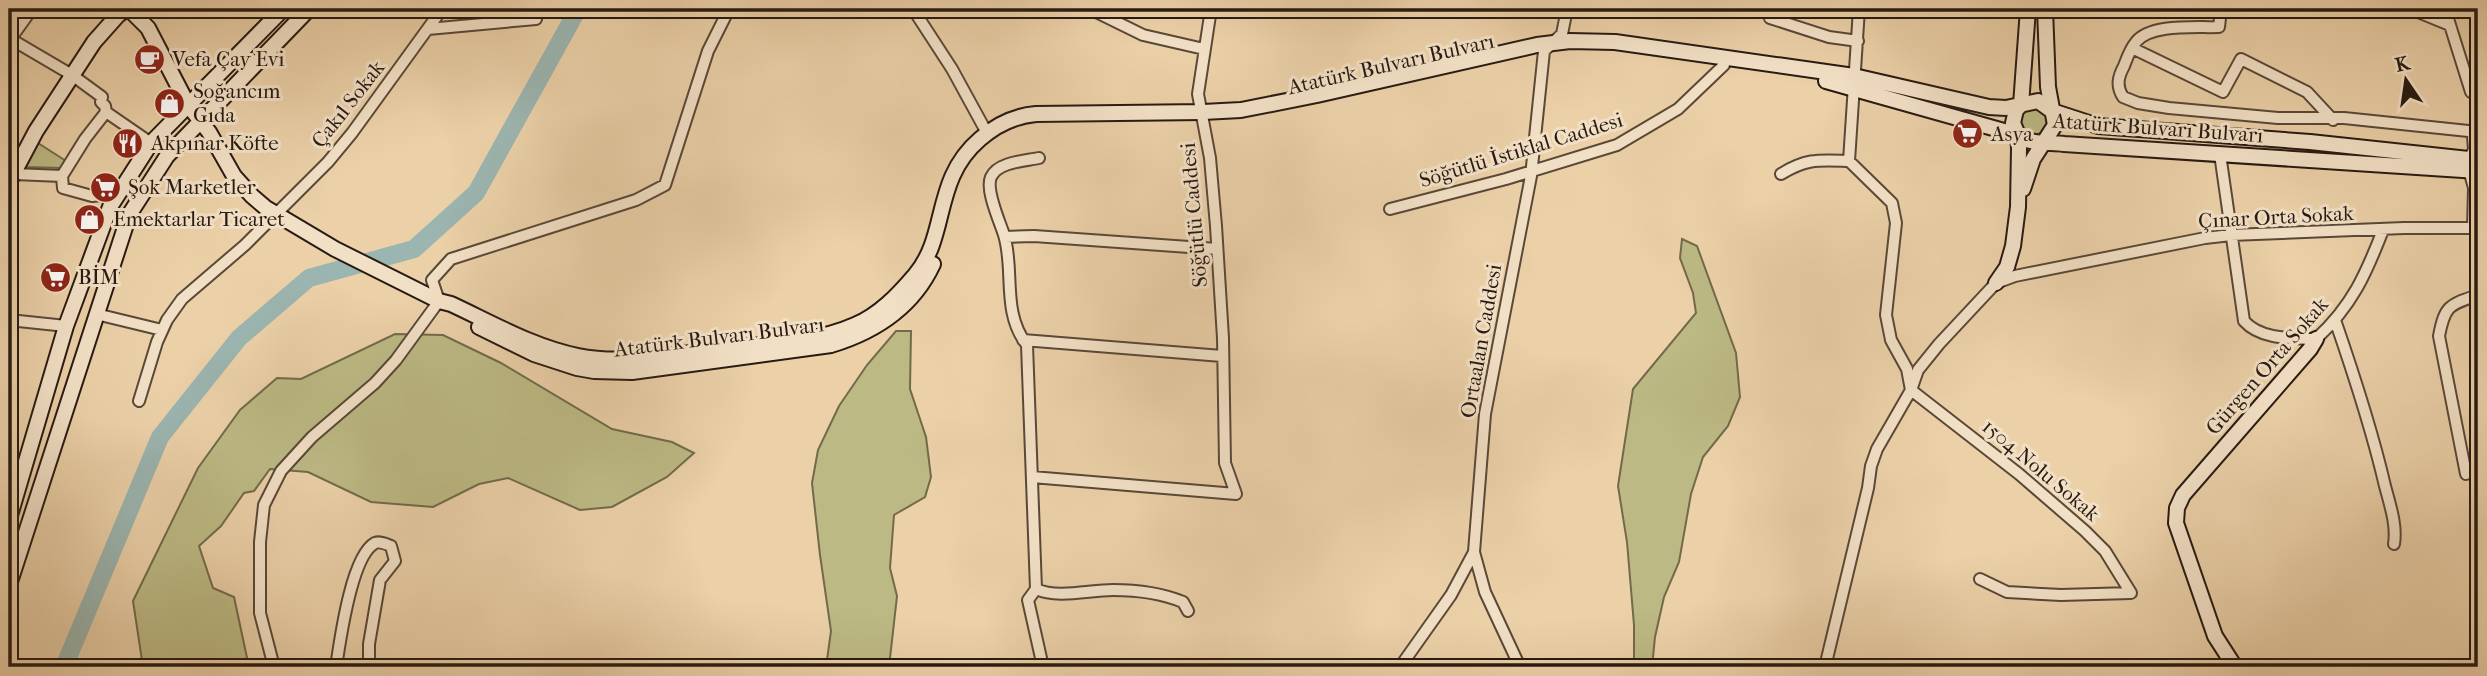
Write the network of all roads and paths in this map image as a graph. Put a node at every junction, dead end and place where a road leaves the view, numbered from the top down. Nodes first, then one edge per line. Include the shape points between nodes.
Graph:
1 (32, 9) edge
2 (283, 9) edge
3 (309, 9) edge
4 (442, 9) edge
5 (729, 9) edge
6 (913, 9) edge
7 (1211, 9) edge
8 (1567, 9) edge
9 (1678, 9) edge
10 (1859, 9) edge
11 (2028, 9) edge
12 (2045, 9) edge
13 (2221, 9) edge
14 (2411, 9) edge
15 (2445, 9) edge
16 (132, 10) edge
17 (1093, 10) edge
18 (1693, 12) dead end
19 (1771, 13) edge
20 (536, 19) dead end
21 (2450, 25) junction
22 (428, 29) junction
23 (9, 40) edge
24 (1858, 41) junction
25 (1549, 47) junction
26 (2132, 48) junction
27 (1204, 50) junction
28 (1724, 65) junction
29 (72, 75) junction
30 (1855, 83) junction
31 (2471, 92) dead end
32 (188, 105) junction
33 (2021, 105) junction
34 (2052, 111) junction
35 (106, 112) junction
36 (1202, 115) junction
37 (2331, 119) junction
38 (200, 120) junction
39 (987, 133) junction
40 (2018, 135) junction
41 (2477, 135) edge
42 (2043, 141) junction
43 (151, 143) junction
44 (2220, 154) junction
45 (1039, 158) dead end
46 (1849, 161) junction
47 (2474, 165) edge
48 (1532, 171) junction
49 (1780, 174) dead end
50 (62, 176) junction
51 (11, 178) edge
52 (119, 193) junction
53 (2018, 207) junction
54 (1390, 208) dead end
55 (276, 214) junction
56 (2383, 230) junction
57 (2477, 231) edge
58 (2231, 235) junction
59 (1005, 237) junction
60 (1217, 249) junction
61 (1996, 283) junction
62 (2478, 295) edge
63 (439, 301) junction
64 (96, 314) junction
65 (9, 320) edge
66 (2336, 320) junction
67 (66, 326) junction
68 (162, 331) junction
69 (2316, 339) junction
70 (1023, 340) junction
71 (1222, 356) junction
72 (1911, 390) junction
73 (139, 401) dead end
74 (2466, 474) dead end
75 (1032, 477) junction
76 (9, 519) edge
77 (2394, 544) dead end
78 (1475, 552) junction
79 (1980, 579) dead end
80 (9, 585) edge
81 (1036, 589) junction
82 (1188, 611) dead end
83 (1519, 665) dead end
84 (274, 667) edge
85 (337, 667) edge
86 (369, 667) edge
87 (1043, 667) edge
88 (1399, 667) edge
89 (1825, 667) edge
90 (2235, 667) edge

1 - 23 street
2 - 32 street
3 - 38 street
4 - 22 street, Çakıl Sokak
5 - 63 street via 702,68 665,185 636,200 451,259 432,280
6 - 39 street
7 - 27 street, Söğütlü Caddesi
8 - 25 street, Ortaalan Caddesi via 1562,34
9 - 18 street
10 - 24 street
11 - 33 street
12 - 34 street
13 - 26 street via 2219,27 2156,31 2138,39
14 - 21 street
15 - 21 street
16 - 29 street via 118,15
16 - 32 street, Atatürk Bulvarı Bulvarı via 148,28
17 - 27 street via 1143,35
19 - 24 street via 1829,37
20 - 22 street
21 - 31 street
22 - 55 street, Çakıl Sokak via 352,133
23 - 29 street
24 - 30 street
25 - 28 street, Atatürk Bulvarı Bulvarı via 1619,50
25 - 30 street, Atatürk Bulvarı Bulvarı via 1615,42
25 - 36 street, Atatürk Bulvarı Bulvarı
25 - 48 street, Ortaalan Caddesi
26 - 37 street via 2223,92 2241,59 2306,92
26 - 37 street via 2118,84 2123,97 2138,103
27 - 36 street, Söğütlü Caddesi via 1198,94
28 - 30 street, Atatürk Bulvarı Bulvarı
28 - 48 street, Söğütlü İstiklal Caddesi via 1678,109 1618,145
29 - 35 street via 102,97
29 - 51 street
30 - 33 street, Atatürk Bulvarı Bulvarı via 1973,105
30 - 40 street, Atatürk Bulvarı Bulvarı
30 - 46 street
32 - 38 street, Atatürk Bulvarı Bulvarı
32 - 43 street
33 - 34 street, Atatürk Bulvarı Bulvarı via 2038,101
33 - 40 street via 2013,123
34 - 42 street via 2055,125
34 - 47 street, Atatürk Bulvarı Bulvarı via 2098,126 2310,142
35 - 43 street
35 - 50 street
36 - 39 street, Atatürk Bulvarı Bulvarı via 1036,114 1010,119
36 - 60 street, Söğütlü Caddesi
36 - 63 street, Atatürk Bulvarı Bulvarı via 1034,120 999,133 964,170 942,240 922,284 883,322 831,345 632,372 594,372 534,354 445,310
37 - 41 street
38 - 55 street, Atatürk Bulvarı Bulvarı via 234,176
38 - 64 street via 167,156 129,215
39 - 63 street, Atatürk Bulvarı Bulvarı via 955,167 918,272 887,306 842,331 750,346 598,359 556,351
40 - 42 street, Atatürk Bulvarı Bulvarı via 2029,142
40 - 53 street
41 - 47 street
42 - 44 street, Atatürk Bulvarı Bulvarı
42 - 53 street
43 - 52 street
44 - 47 street, Atatürk Bulvarı Bulvarı
44 - 58 street
45 - 59 street via 1007,164 992,175 989,183
46 - 49 street via 1811,159
46 - 72 street via 1892,203 1896,223 1886,315
47 - 57 street
48 - 54 street, Söğütlü İstiklal Caddesi
48 - 78 street, Ortaalan Caddesi via 1485,414
50 - 51 street
50 - 52 street via 63,187 92,196
52 - 67 street via 110,206
53 - 61 street via 2010,259
55 - 63 street, Atatürk Bulvarı Bulvarı
55 - 68 street, Çakıl Sokak via 183,299
56 - 57 street, Çınar Orta Sokak
56 - 58 street, Çınar Orta Sokak
56 - 66 street, Gürgen Orta Sokak via 2362,282
58 - 61 street, Çınar Orta Sokak via 2054,267
58 - 69 street via 2244,321 2257,332
59 - 60 street
59 - 70 street via 1011,304
60 - 71 street, Söğütlü Caddesi
61 - 72 street via 1924,360
62 - 74 street via 2452,305 2443,314 2439,336
63 - 84 street via 382,376 312,437 281,471 264,505 260,612
64 - 68 street
64 - 80 street
65 - 67 street
66 - 69 street, Gürgen Orta Sokak
66 - 77 street via 2382,472 2395,528
67 - 76 street
68 - 73 street, Çakıl Sokak
69 - 90 street, Gürgen Orta Sokak via 2183,495 2177,508 2176,523 2215,636
70 - 71 street
70 - 75 street via 1030,387
71 - 75 street, Söğütlü Caddesi via 1225,463 1237,494
72 - 79 street, 1504 Nolu Sokak via 2085,531 2105,551 2131,593 2007,592
72 - 89 street via 1871,466
75 - 81 street
78 - 83 street via 1485,592
78 - 88 street, Ortaalan Caddesi via 1451,595
81 - 82 street via 1166,595 1183,602
81 - 87 street via 1028,600
85 - 86 street via 345,606 364,555 380,542 391,546 395,561 380,580

